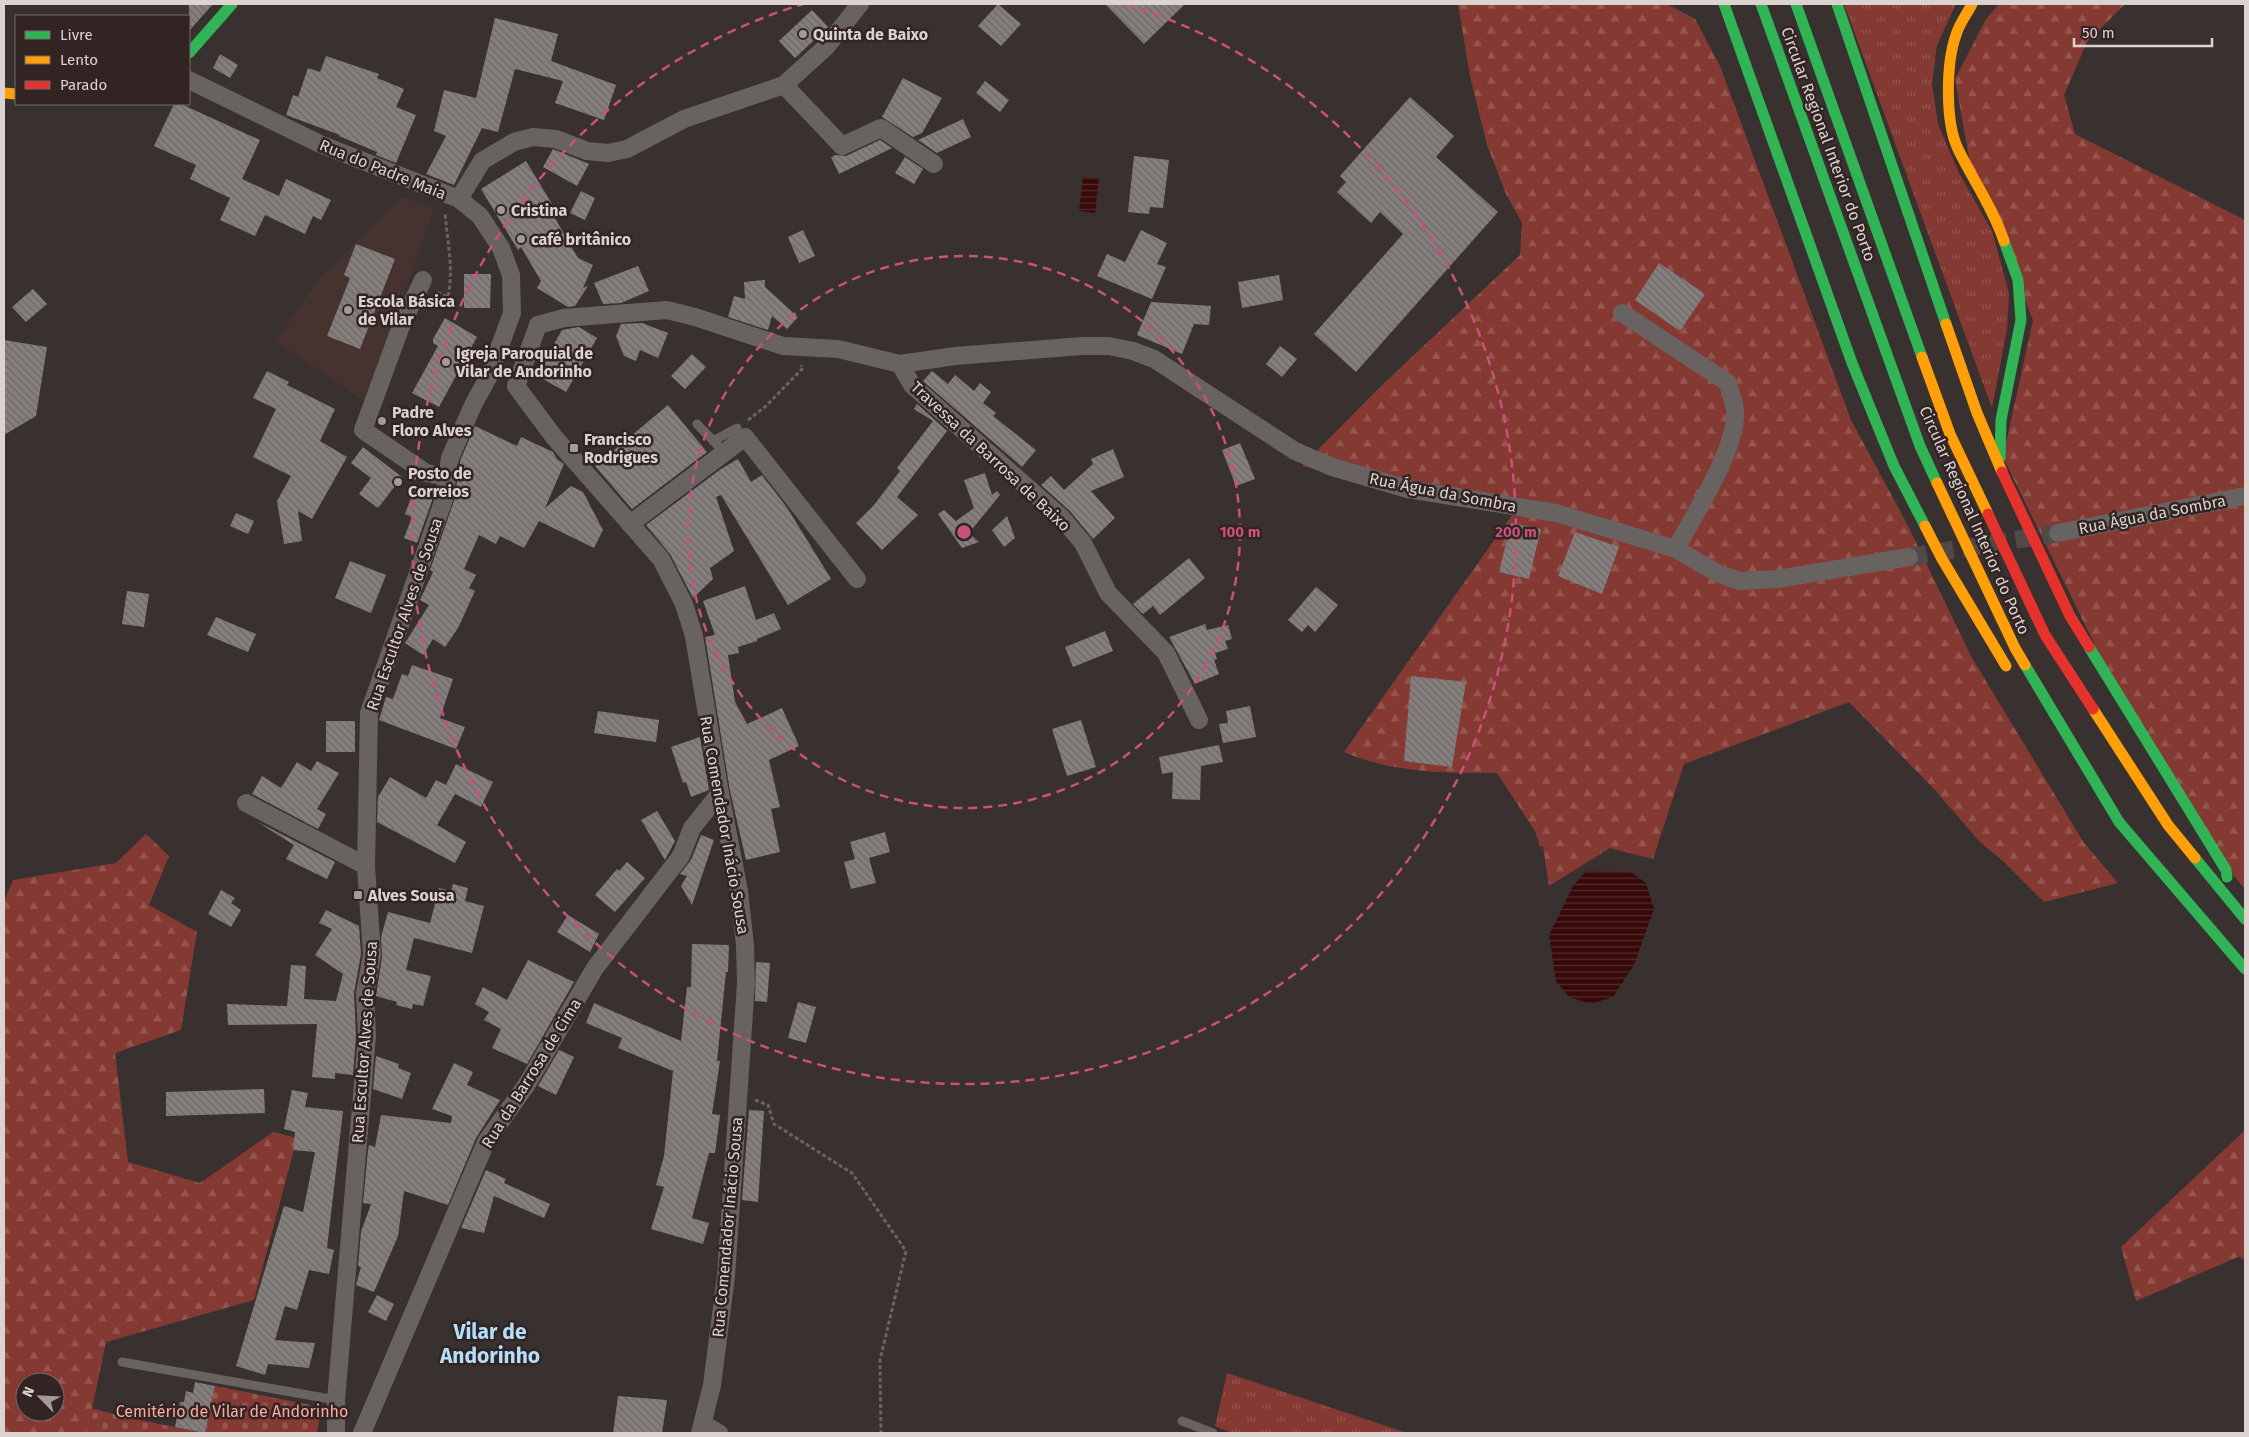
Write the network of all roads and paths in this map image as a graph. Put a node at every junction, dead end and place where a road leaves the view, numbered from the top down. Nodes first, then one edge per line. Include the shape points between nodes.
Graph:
1 (232, 4) edge
2 (860, 4) edge
3 (1724, 4) edge
4 (1761, 4) edge
5 (1796, 4) edge
6 (1837, 4) edge
7 (1972, 4) edge
8 (1716, 16) dead end
9 (190, 52) edge
10 (1746, 60) junction
11 (190, 80) edge
12 (784, 85) junction
13 (934, 164) dead end
14 (451, 196) junction
15 (421, 283) joint
16 (512, 313) junction
17 (1622, 313) dead end
18 (538, 325) junction
19 (900, 364) junction
20 (800, 371) dead end
21 (489, 376) junction
22 (516, 386) junction
23 (696, 424) dead end
24 (737, 428) joint
25 (719, 447) junction
26 (2000, 467) junction
27 (448, 477) junction
28 (2245, 496) edge
29 (630, 524) junction
30 (2058, 533) tunnel mouth
31 (1676, 549) junction
32 (1910, 557) tunnel mouth
33 (857, 579) dead end
34 (2014, 679) dead end
35 (1199, 720) dead end
36 (720, 793) junction
37 (2091, 798) dead end
38 (246, 803) dead end
39 (2119, 822) junction
40 (366, 866) junction
41 (2233, 903) junction
42 (2245, 919) edge
43 (2245, 969) edge
44 (738, 1093) junction
45 (122, 1362) dead end
46 (336, 1400) junction
47 (1182, 1420) dead end
48 (702, 1429) edge
49 (336, 1433) edge
50 (362, 1433) edge
51 (718, 1433) edge
52 (880, 1433) edge
53 (1213, 1433) edge

1 - 9 main road
2 - 12 street via 827,46
3 - 10 main road
4 - 39 main road, Circular Regional Interior do Porto via 1920,446 2015,648
5 - 41 main road, Circular Regional Interior do Porto via 1950,434 2045,635 2168,825
6 - 26 main road via 1977,413
7 - 26 main road via 1956,34 1949,67 1949,104 1957,147 2000,229 2018,280 2021,320 2001,420
8 - 10 main road
10 - 34 main road via 1852,363 1894,466 1942,559
11 - 14 street, Rua do Padre Maia via 320,144
12 - 13 street via 842,146 881,128
12 - 14 street via 684,119 627,149 608,153 587,151 556,140 533,137 514,142 482,160
14 - 15 path via 452,265 448,297
14 - 16 street, Rua do Padre Maia via 480,216 501,248 511,275
15 - 27 street via 401,326 363,430 426,472
16 - 18 street
16 - 21 street, Rua Escultor Alves de Sousa
17 - 31 street via 1728,383 1735,410 1732,435 1724,458
18 - 19 street via 564,318 667,310 783,346 838,349
18 - 22 street
19 - 31 street, Rua Água da Sombra via 955,356 1082,346 1109,346 1133,351 1175,371 1295,451 1332,467 1380,483 1556,513
19 - 35 street, Travessa da Barrosa de Baixo via 912,385 1062,518 1082,544 1108,593 1166,653
20 - 24 path via 766,406
21 - 22 street
21 - 27 street, Rua Escultor Alves de Sousa via 450,458
22 - 29 street, Rua Comendador Inácio Sousa via 554,437
23 - 25 lane
24 - 25 lane
25 - 29 street
25 - 33 street via 745,437
26 - 41 main road via 2070,616 2226,870
27 - 40 street, Rua Escultor Alves de Sousa via 444,499 369,713
28 - 30 street, Rua Água da Sombra
29 - 36 street, Rua Comendador Inácio Sousa via 661,559 687,611
31 - 32 street, Rua Água da Sombra via 1716,573 1740,581 1777,579
36 - 44 street, Rua Comendador Inácio Sousa via 739,891 745,945 746,983
36 - 50 street, Rua da Barrosa de Cima via 692,828 681,856 595,968 527,1084 486,1142
37 - 39 main road
38 - 40 street
39 - 43 main road, Circular Regional Interior do Porto
40 - 46 street, Rua Escultor Alves de Sousa via 372,955 364,993 367,1036
41 - 42 main road, Circular Regional Interior do Porto
44 - 48 street, Rua Comendador Inácio Sousa via 726,1276 712,1385
44 - 52 path via 768,1105 774,1124 852,1173 906,1252 880,1360
45 - 46 lane
46 - 49 street, Rua Escultor Alves de Sousa
47 - 53 lane
48 - 51 street, Rua Comendador Inácio Sousa

